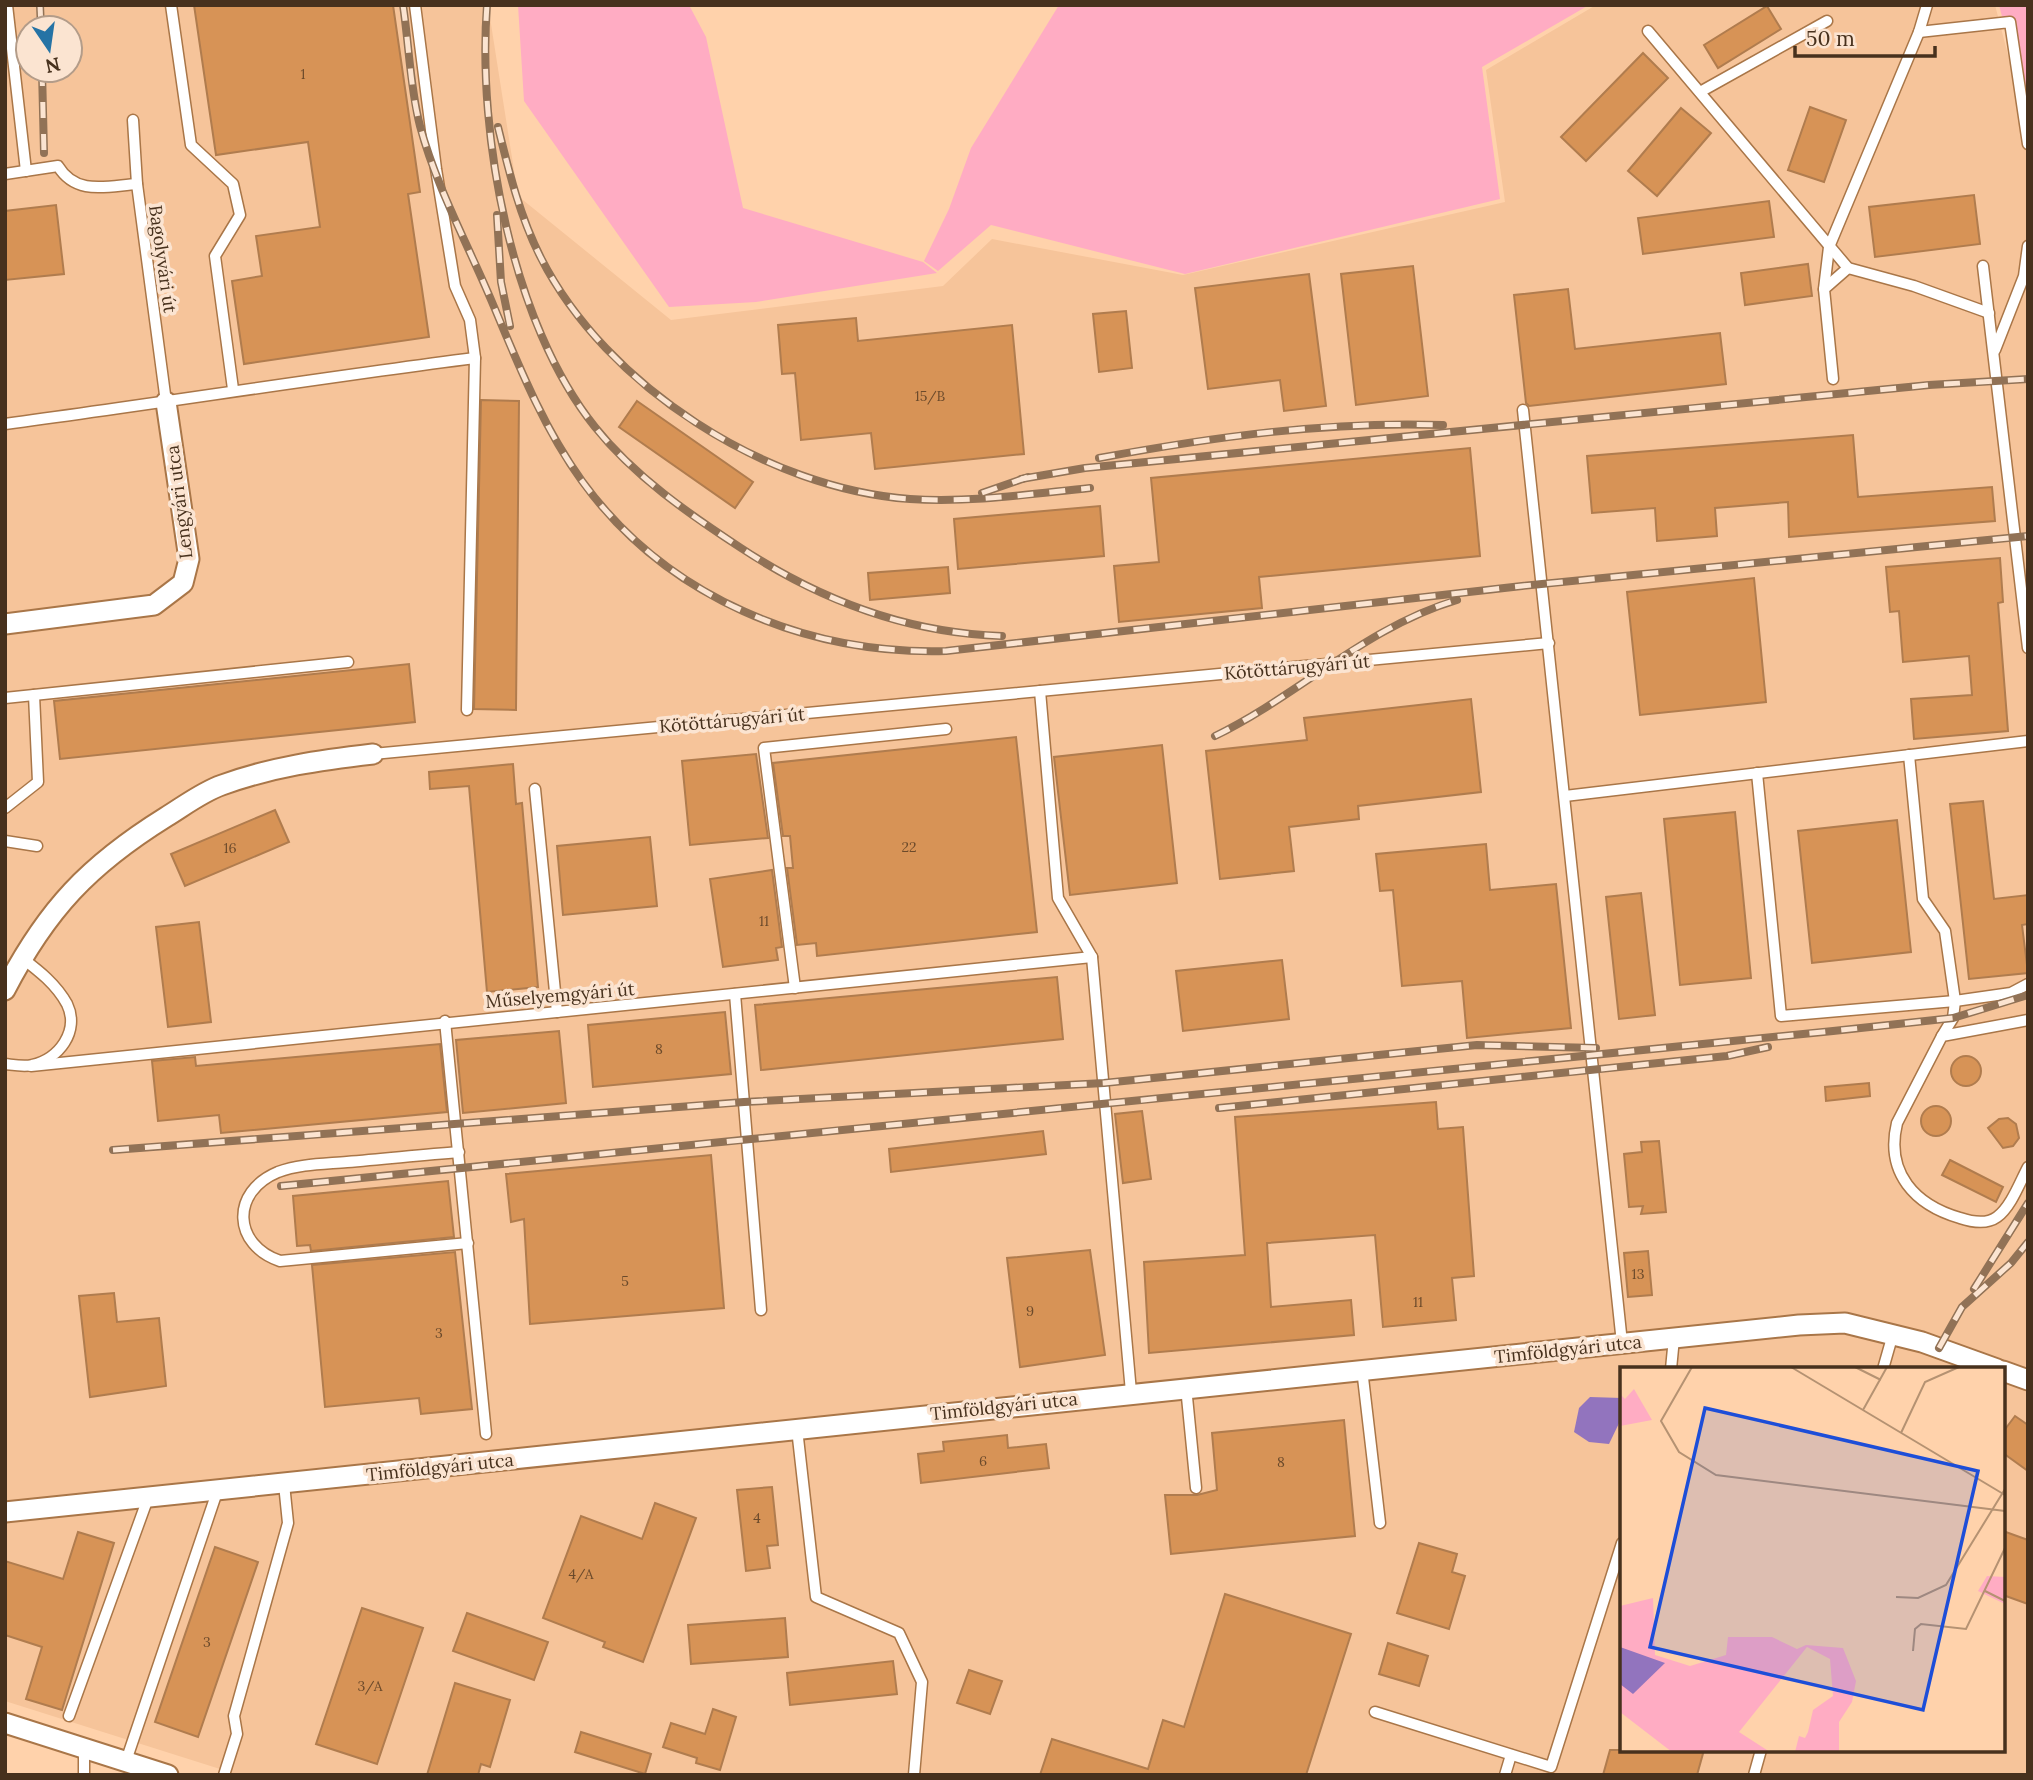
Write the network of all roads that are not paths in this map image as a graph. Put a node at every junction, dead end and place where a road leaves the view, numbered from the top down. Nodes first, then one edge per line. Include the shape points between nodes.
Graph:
1 (7, 5) edge
2 (171, 5) edge
3 (415, 5) edge
4 (1927, 5) edge
5 (1827, 21) dead end
6 (1648, 31) dead end
7 (1919, 33) junction
8 (1700, 92) junction
9 (133, 120) dead end
10 (2028, 144) edge
11 (26, 171) junction
12 (5, 174) edge
13 (137, 184) junction
14 (2028, 246) edge
15 (1829, 247) junction
16 (1983, 266) dead end
17 (1848, 268) junction
18 (1824, 289) junction
19 (1989, 313) junction
20 (1994, 354) junction
21 (475, 358) junction
22 (1833, 379) dead end
23 (233, 389) junction
24 (166, 402) junction
25 (1523, 410) dead end
26 (5, 424) edge
27 (5, 625) edge
28 (1549, 643) junction
29 (2028, 648) edge
30 (348, 662) dead end
31 (1041, 691) junction
32 (34, 695) junction
33 (5, 698) edge
34 (467, 710) dead end
35 (946, 729) dead end
36 (2028, 741) edge
37 (373, 754) joint
38 (1909, 755) junction
39 (1757, 773) junction
40 (535, 789) dead end
41 (1565, 796) junction
42 (5, 808) edge
43 (5, 841) edge
44 (37, 846) dead end
45 (1092, 957) junction
46 (22, 958) junction
47 (2028, 984) edge
48 (795, 988) junction
49 (5, 990) edge
50 (735, 994) junction
51 (1955, 1001) junction
52 (557, 1012) junction
53 (2028, 1020) edge
54 (445, 1021) junction
55 (1942, 1036) junction
56 (5, 1064) edge
57 (31, 1066) junction
58 (459, 1152) junction
59 (2028, 1167) edge
60 (468, 1243) junction
61 (761, 1310) dead end
62 (1893, 1334) junction
63 (1674, 1338) junction
64 (1622, 1343) junction
65 (1671, 1367) edge
66 (1884, 1367) edge
67 (1991, 1367) edge
68 (1362, 1369) junction
69 (2005, 1372) edge
70 (2028, 1380) edge
71 (1186, 1387) junction
72 (1131, 1392) junction
73 (797, 1429) junction
74 (486, 1434) dead end
75 (284, 1484) junction
76 (1196, 1488) dead end
77 (216, 1492) junction
78 (148, 1498) junction
79 (5, 1512) edge
80 (1380, 1523) dead end
81 (1620, 1549) edge
82 (1376, 1712) dead end
83 (69, 1716) dead end
84 (5, 1723) edge
85 (84, 1747) junction
86 (1761, 1752) edge
87 (1511, 1755) junction
88 (126, 1761) junction
89 (84, 1775) edge
90 (168, 1775) edge
91 (224, 1775) edge
92 (914, 1775) edge
93 (1505, 1775) edge
94 (1754, 1775) edge

1 - 11 lane
2 - 23 lane via 191,145 233,184 240,215 215,256
3 - 21 lane via 453,273 470,320
4 - 7 lane
5 - 8 lane
6 - 8 lane
7 - 10 lane via 2010,22
7 - 15 lane
8 - 15 lane
9 - 13 lane, Bagolyvári út
11 - 12 lane
11 - 13 lane via 58,166 82,188
13 - 24 lane, Bagolyvári út
14 - 20 lane via 2024,276
15 - 17 lane
15 - 18 lane
16 - 19 lane
17 - 18 lane
17 - 19 lane
18 - 22 lane
19 - 20 lane
20 - 29 lane
21 - 23 lane
21 - 34 lane
23 - 24 lane
24 - 26 lane
24 - 27 street, Lengyári utca via 189,559 183,583 154,605
25 - 28 lane
28 - 31 lane, Kötöttárugyári út
28 - 41 lane
30 - 32 lane
31 - 37 lane, Kötöttárugyári út
31 - 45 lane via 1058,898
32 - 33 lane
32 - 42 lane via 38,782
35 - 48 lane via 764,748
36 - 38 lane
37 - 46 street, Kötöttárugyári út via 268,771 219,786 191,801 88,874 43,923
38 - 39 lane
38 - 51 lane via 1923,899 1945,931
39 - 41 lane
39 - 51 lane via 1781,1016
40 - 52 lane
41 - 64 lane
43 - 44 lane
45 - 48 lane, Műselyemgyári út
45 - 72 lane
46 - 49 street, Kötöttárugyári út
46 - 57 lane via 59,992 72,1023 66,1042 52,1057
47 - 51 lane via 2011,993
48 - 50 lane, Műselyemgyári út
50 - 52 lane, Műselyemgyári út
50 - 61 lane
51 - 55 lane via 1953,1018
52 - 54 lane, Műselyemgyári út
53 - 55 lane
54 - 57 lane, Műselyemgyári út
54 - 58 lane
55 - 59 lane via 1897,1123 1895,1156 1905,1184 1932,1208 1985,1222 2004,1211
56 - 57 lane, Műselyemgyári út
58 - 60 lane
58 - 60 lane via 287,1169 254,1186 245,1198 244,1223 257,1247 281,1261
60 - 74 lane
62 - 63 street, Timföldgyári utca via 1845,1323
62 - 66 lane
62 - 67 street, Timföldgyári utca
63 - 64 street, Timföldgyári utca
63 - 65 lane
64 - 68 street, Timföldgyári utca
68 - 71 street, Timföldgyári utca
68 - 80 lane
69 - 70 street
71 - 72 street, Timföldgyári utca
71 - 76 lane
72 - 73 street, Timföldgyári utca
73 - 75 street, Timföldgyári utca
73 - 92 lane via 816,1597 899,1633 922,1682
75 - 77 street, Timföldgyári utca
75 - 91 lane via 288,1523 234,1716 237,1734
77 - 78 street, Timföldgyári utca
77 - 88 lane
78 - 79 street, Timföldgyári utca
78 - 83 lane
81 - 87 lane via 1551,1767
82 - 87 lane
84 - 85 street
85 - 88 street
85 - 89 lane
86 - 94 lane
87 - 93 lane
88 - 90 street

